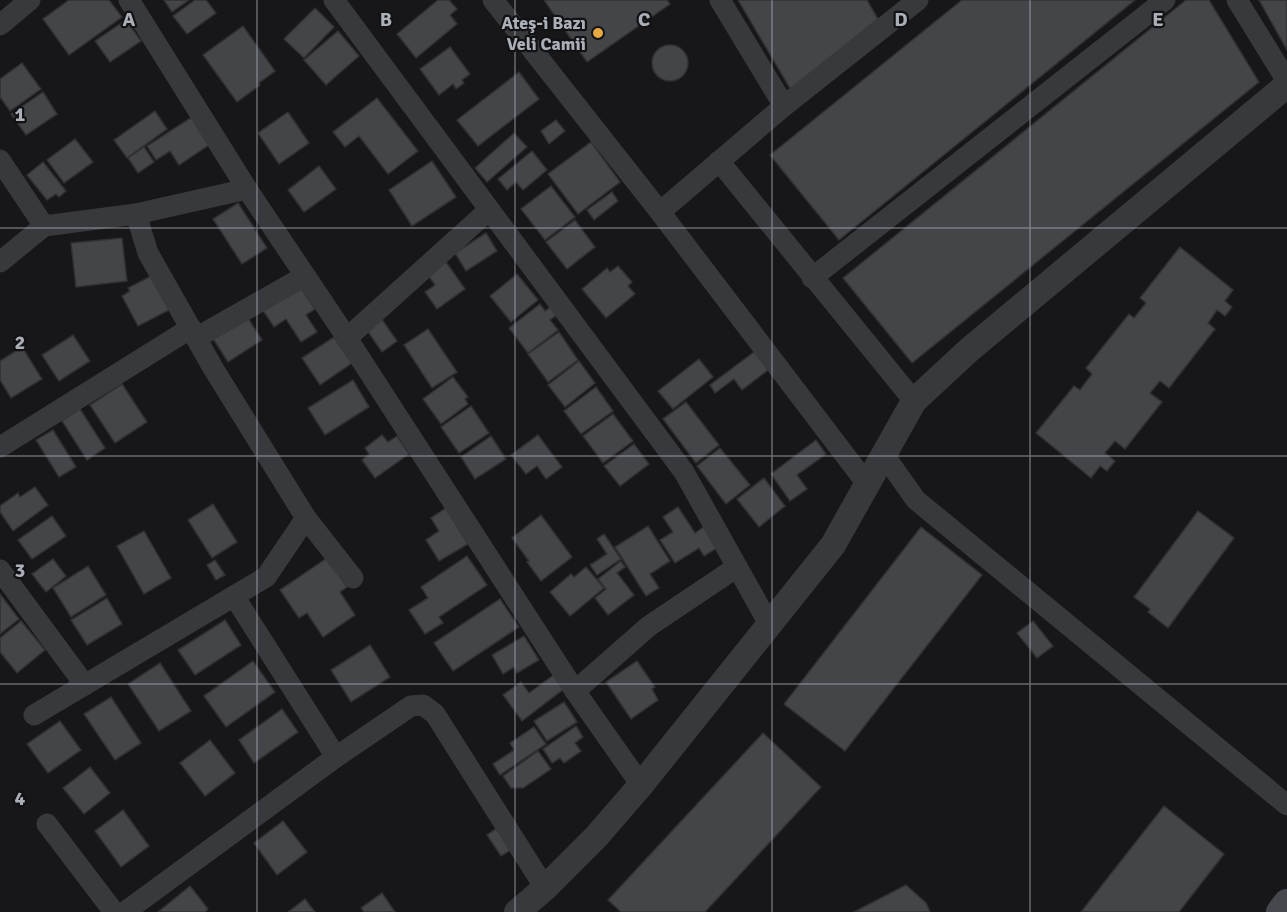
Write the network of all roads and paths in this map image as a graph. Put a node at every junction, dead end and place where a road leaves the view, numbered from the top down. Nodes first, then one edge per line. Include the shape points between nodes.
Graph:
1 (30, 0) edge
2 (129, 0) edge
3 (334, 0) edge
4 (494, 0) edge
5 (720, 0) edge
6 (1165, 0) edge
7 (1237, 0) edge
8 (907, 4) edge
9 (0, 25) edge
10 (1287, 83) edge
11 (784, 106) junction
12 (0, 160) edge
13 (719, 161) junction
14 (247, 189) junction
15 (489, 210) junction
16 (660, 212) junction
17 (136, 214) junction
18 (44, 226) junction
19 (0, 262) edge
20 (305, 276) junction
21 (812, 278) junction
22 (194, 333) junction
23 (347, 338) junction
24 (914, 401) junction
25 (0, 447) edge
26 (884, 455) junction
27 (867, 484) junction
28 (306, 518) junction
29 (737, 567) junction
30 (0, 570) edge
31 (353, 578) dead end
32 (234, 596) junction
33 (769, 624) junction
34 (85, 685) junction
35 (576, 691) junction
36 (34, 716) dead end
37 (336, 757) junction
38 (641, 785) junction
39 (1287, 805) edge
40 (48, 824) dead end
41 (545, 888) junction
42 (1287, 903) edge
43 (114, 912) edge
44 (125, 912) edge
45 (517, 912) edge
46 (1280, 912) edge

1 - 9 street
2 - 14 street
3 - 15 street
4 - 16 street
5 - 11 street
6 - 21 street
7 - 10 street
8 - 11 street
10 - 24 street via 969,350
11 - 13 street
12 - 18 street
13 - 16 street
13 - 21 street
14 - 17 street
14 - 20 street
15 - 23 street
15 - 29 street via 684,472
16 - 27 street
17 - 18 street
17 - 22 street via 148,253
18 - 19 street
20 - 22 street
20 - 23 street
21 - 24 street
22 - 25 street
22 - 28 street
23 - 35 street
24 - 26 street
26 - 27 street
26 - 39 street via 916,500
27 - 33 street via 833,545
28 - 31 street
28 - 32 street via 266,577
29 - 33 street
29 - 35 street via 649,626
30 - 34 street
32 - 34 street
32 - 37 street
33 - 38 street
34 - 36 street
35 - 38 street
37 - 41 street via 411,706 423,705 435,714
37 - 44 street
38 - 41 street
40 - 43 street
41 - 45 street
42 - 46 main road

